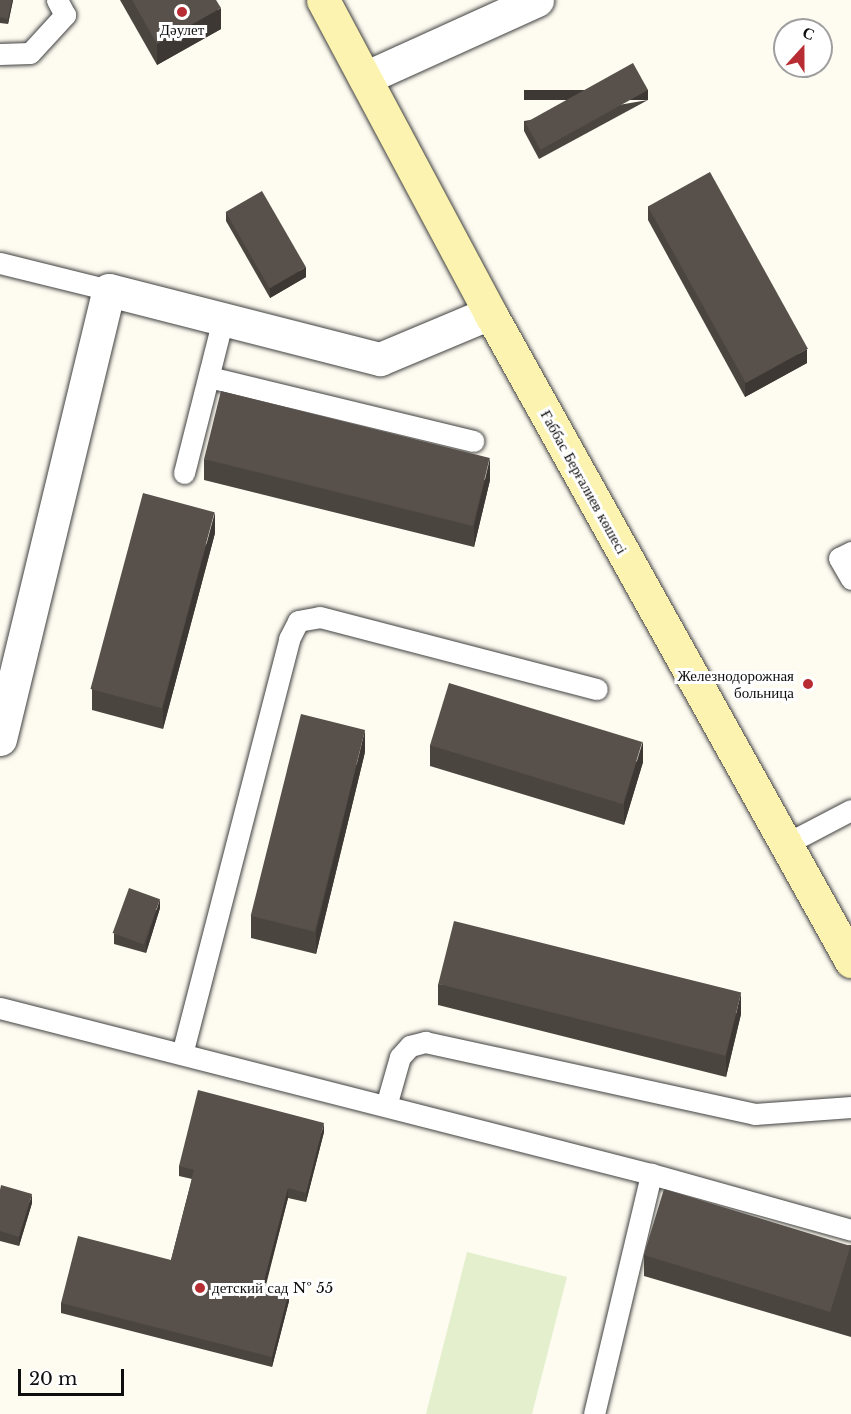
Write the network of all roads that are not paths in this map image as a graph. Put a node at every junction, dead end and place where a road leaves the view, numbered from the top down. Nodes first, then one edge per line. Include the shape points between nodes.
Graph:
1 (57, 0) edge
2 (323, 0) edge
3 (537, 0) edge
4 (0, 54) edge
5 (365, 78) junction
6 (0, 263) edge
7 (109, 290) junction
8 (490, 314) junction
9 (223, 319) junction
10 (209, 377) junction
11 (473, 441) dead end
12 (184, 473) dead end
13 (851, 552) edge
14 (851, 579) edge
15 (597, 689) dead end
16 (0, 739) edge
17 (851, 810) edge
18 (786, 844) junction
19 (851, 961) edge
20 (0, 1008) edge
21 (182, 1054) junction
22 (386, 1106) junction
23 (851, 1107) edge
24 (651, 1174) junction
25 (851, 1230) edge
26 (594, 1414) edge

1 - 4 lane via 65,15 30,53
2 - 5 main road, Ғаббас Берғалиев көшесі
3 - 5 street
5 - 8 main road, Ғаббас Берғалиев көшесі
6 - 7 lane
7 - 9 street
7 - 16 street
8 - 9 street via 380,359
8 - 18 main road, Ғаббас Берғалиев көшесі
9 - 10 lane
10 - 11 lane
10 - 12 lane
13 - 14 lane via 839,558
15 - 21 lane via 320,617 298,621 289,639
17 - 18 lane
18 - 19 main road, Ғаббас Берғалиев көшесі
20 - 21 lane
21 - 22 lane
22 - 23 lane via 400,1057 410,1046 425,1042 755,1114
22 - 24 lane
24 - 25 lane
24 - 26 lane

